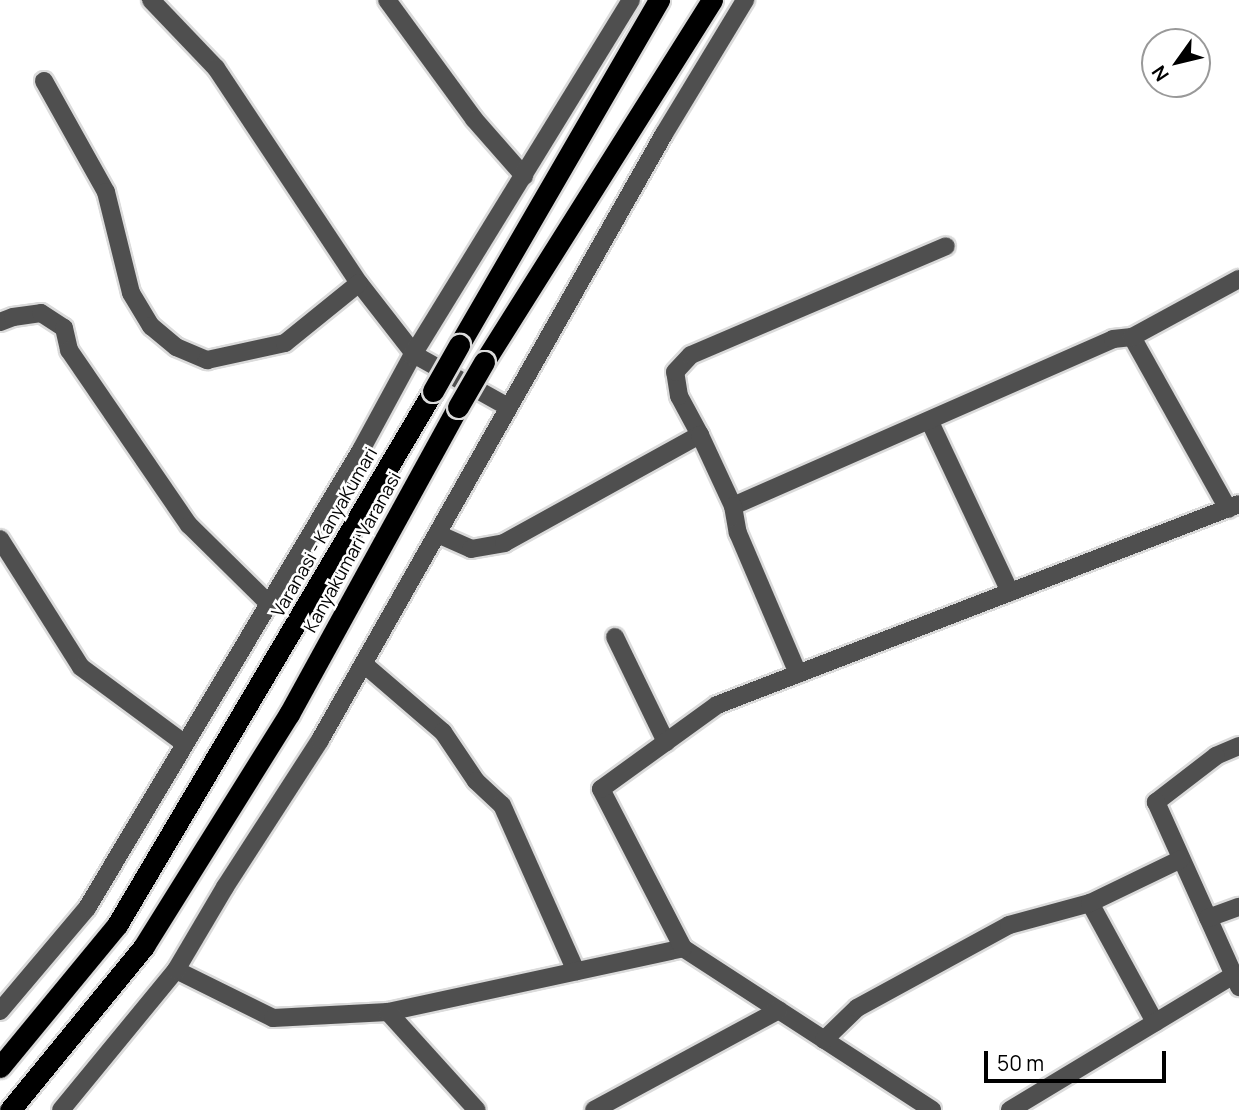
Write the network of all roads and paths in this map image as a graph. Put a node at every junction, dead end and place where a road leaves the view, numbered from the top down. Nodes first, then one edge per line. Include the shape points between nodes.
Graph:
1 (151, 0) edge
2 (387, 0) edge
3 (659, 0) edge
4 (712, 0) edge
5 (745, 0) edge
6 (629, 1) edge
7 (44, 81) dead end
8 (524, 176) junction
9 (946, 246) dead end
10 (1239, 279) edge
11 (359, 283) junction
12 (0, 322) edge
13 (1132, 337) junction
14 (415, 355) junction
15 (508, 407) junction
16 (930, 422) junction
17 (700, 435) junction
18 (733, 506) junction
19 (1234, 506) edge
20 (440, 534) junction
21 (0, 539) edge
22 (1010, 592) junction
23 (269, 604) junction
24 (615, 637) dead end
25 (365, 664) junction
26 (798, 674) junction
27 (666, 742) junction
28 (185, 744) junction
29 (1239, 746) edge
30 (1181, 859) junction
31 (1090, 903) junction
32 (1239, 907) edge
33 (1208, 918) junction
34 (683, 948) junction
35 (176, 970) junction
36 (576, 971) junction
37 (1236, 981) edge
38 (779, 1010) junction
39 (0, 1012) edge
40 (388, 1012) junction
41 (1156, 1022) junction
42 (824, 1040) junction
43 (0, 1067) edge
44 (10, 1110) edge
45 (61, 1110) edge
46 (477, 1110) edge
47 (594, 1110) edge
48 (932, 1110) edge
49 (1010, 1110) edge

1 - 11 street via 216,68
2 - 8 street via 474,119
3 - 43 highway, Varanasi - KanyaKumari, bridge via 117,925
4 - 44 highway, Kanyakumari Varanasi, bridge via 484,362 289,714 144,946
5 - 15 street
6 - 8 street
7 - 11 street via 106,192 131,293 151,326 176,347 207,360 285,343
8 - 14 street
9 - 17 street via 691,355 675,372 679,396
10 - 13 street
11 - 14 street
12 - 23 street via 41,313 64,328 69,351 189,525
13 - 16 street via 1113,339
13 - 19 street
14 - 15 street
14 - 23 street
15 - 20 street
16 - 18 street
16 - 22 street
17 - 18 street
17 - 20 street via 504,543 471,549
18 - 26 street via 738,533
19 - 22 street
20 - 25 street
21 - 28 street via 81,667
22 - 26 street
23 - 28 street
24 - 27 street
25 - 35 street
25 - 36 street via 443,732 476,781 502,805
26 - 27 street via 716,705
27 - 34 street via 601,789
28 - 39 street via 87,908
29 - 30 street via 1216,756 1156,802
30 - 31 street
30 - 33 street
31 - 41 street
31 - 42 street via 1009,925 857,1008
32 - 33 street
33 - 37 street
34 - 36 street
34 - 38 street
35 - 40 street via 273,1018
35 - 45 street
36 - 40 street
37 - 41 street
38 - 42 street
38 - 47 street
40 - 46 street
41 - 49 street
42 - 48 street

